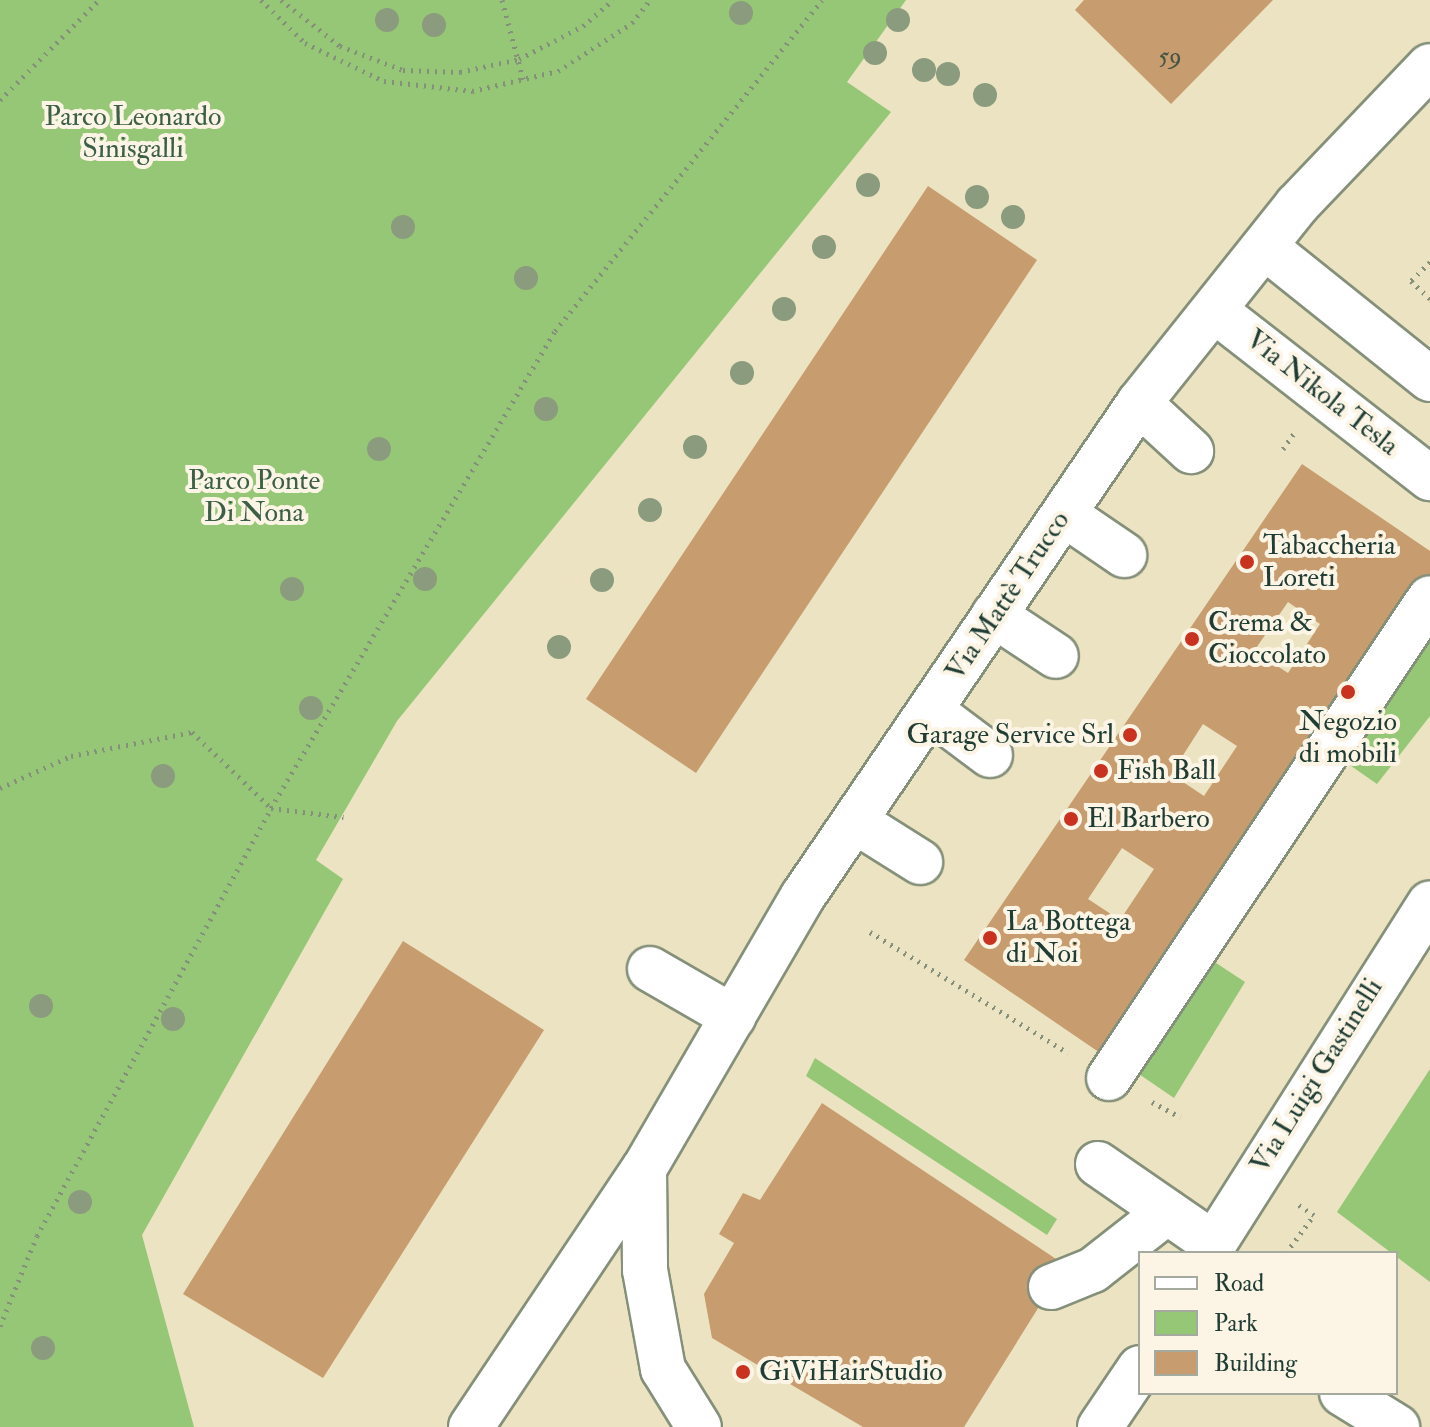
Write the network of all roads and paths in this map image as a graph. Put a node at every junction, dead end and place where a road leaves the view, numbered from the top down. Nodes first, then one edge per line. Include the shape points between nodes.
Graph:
1 (99, 0) edge
2 (261, 0) edge
3 (281, 0) edge
4 (502, 0) edge
5 (613, 0) edge
6 (650, 0) edge
7 (822, 0) edge
8 (519, 59) junction
9 (1430, 66) edge
10 (523, 79) junction
11 (0, 100) edge
12 (1265, 247) junction
13 (1430, 262) edge
14 (1430, 299) edge
15 (1214, 310) junction
16 (1430, 379) edge
17 (1139, 403) junction
18 (1294, 433) dead end
19 (1283, 449) dead end
20 (1191, 451) dead end
21 (1430, 478) edge
22 (1064, 514) junction
23 (1124, 555) dead end
24 (1430, 598) edge
25 (994, 615) junction
26 (1056, 656) dead end
27 (930, 710) junction
28 (990, 755) dead end
29 (0, 788) edge
30 (271, 808) junction
31 (343, 817) dead end
32 (855, 821) junction
33 (920, 862) dead end
34 (1430, 903) edge
35 (870, 932) dead end
36 (650, 969) dead end
37 (733, 1017) junction
38 (1109, 1078) junction
39 (1180, 1117) dead end
40 (1098, 1164) dead end
41 (644, 1169) junction
42 (1292, 1201) dead end
43 (1167, 1212) junction
44 (1211, 1249) edge
45 (1287, 1251) edge
46 (1051, 1287) dead end
47 (0, 1326) edge
48 (1345, 1395) edge
49 (471, 1427) edge
50 (699, 1427) edge
51 (1397, 1427) edge

1 - 11 path
2 - 10 path via 305,43 384,81 472,91
3 - 8 path via 340,46 403,70 460,72
4 - 8 path
5 - 8 path via 583,26
6 - 10 path via 632,23 558,71
7 - 30 path via 555,331
8 - 10 path
9 - 12 street, Via Mattè Trucco
12 - 15 street, Via Mattè Trucco
12 - 16 street
13 - 14 path via 1411,281
15 - 17 street, Via Mattè Trucco
15 - 21 street, Via Nikola Tesla
17 - 20 street
17 - 22 street, Via Mattè Trucco
18 - 19 path
22 - 23 street
22 - 25 street, Via Mattè Trucco
24 - 38 street
25 - 26 street
25 - 27 street, Via Mattè Trucco
27 - 28 street
27 - 32 street, Via Mattè Trucco
29 - 30 path via 71,756 192,732
30 - 31 path
30 - 47 path via 37,1236
32 - 33 street
32 - 37 street, Via Mattè Trucco
34 - 44 street, Via Luigi Gastinelli
35 - 38 path
36 - 37 street
37 - 41 street, Via Mattè Trucco
38 - 39 path
40 - 43 street
41 - 49 street, Via Mattè Trucco
41 - 50 street via 645,1270 663,1369
42 - 45 path via 1314,1215
43 - 44 street
43 - 46 street via 1093,1270
48 - 51 street

